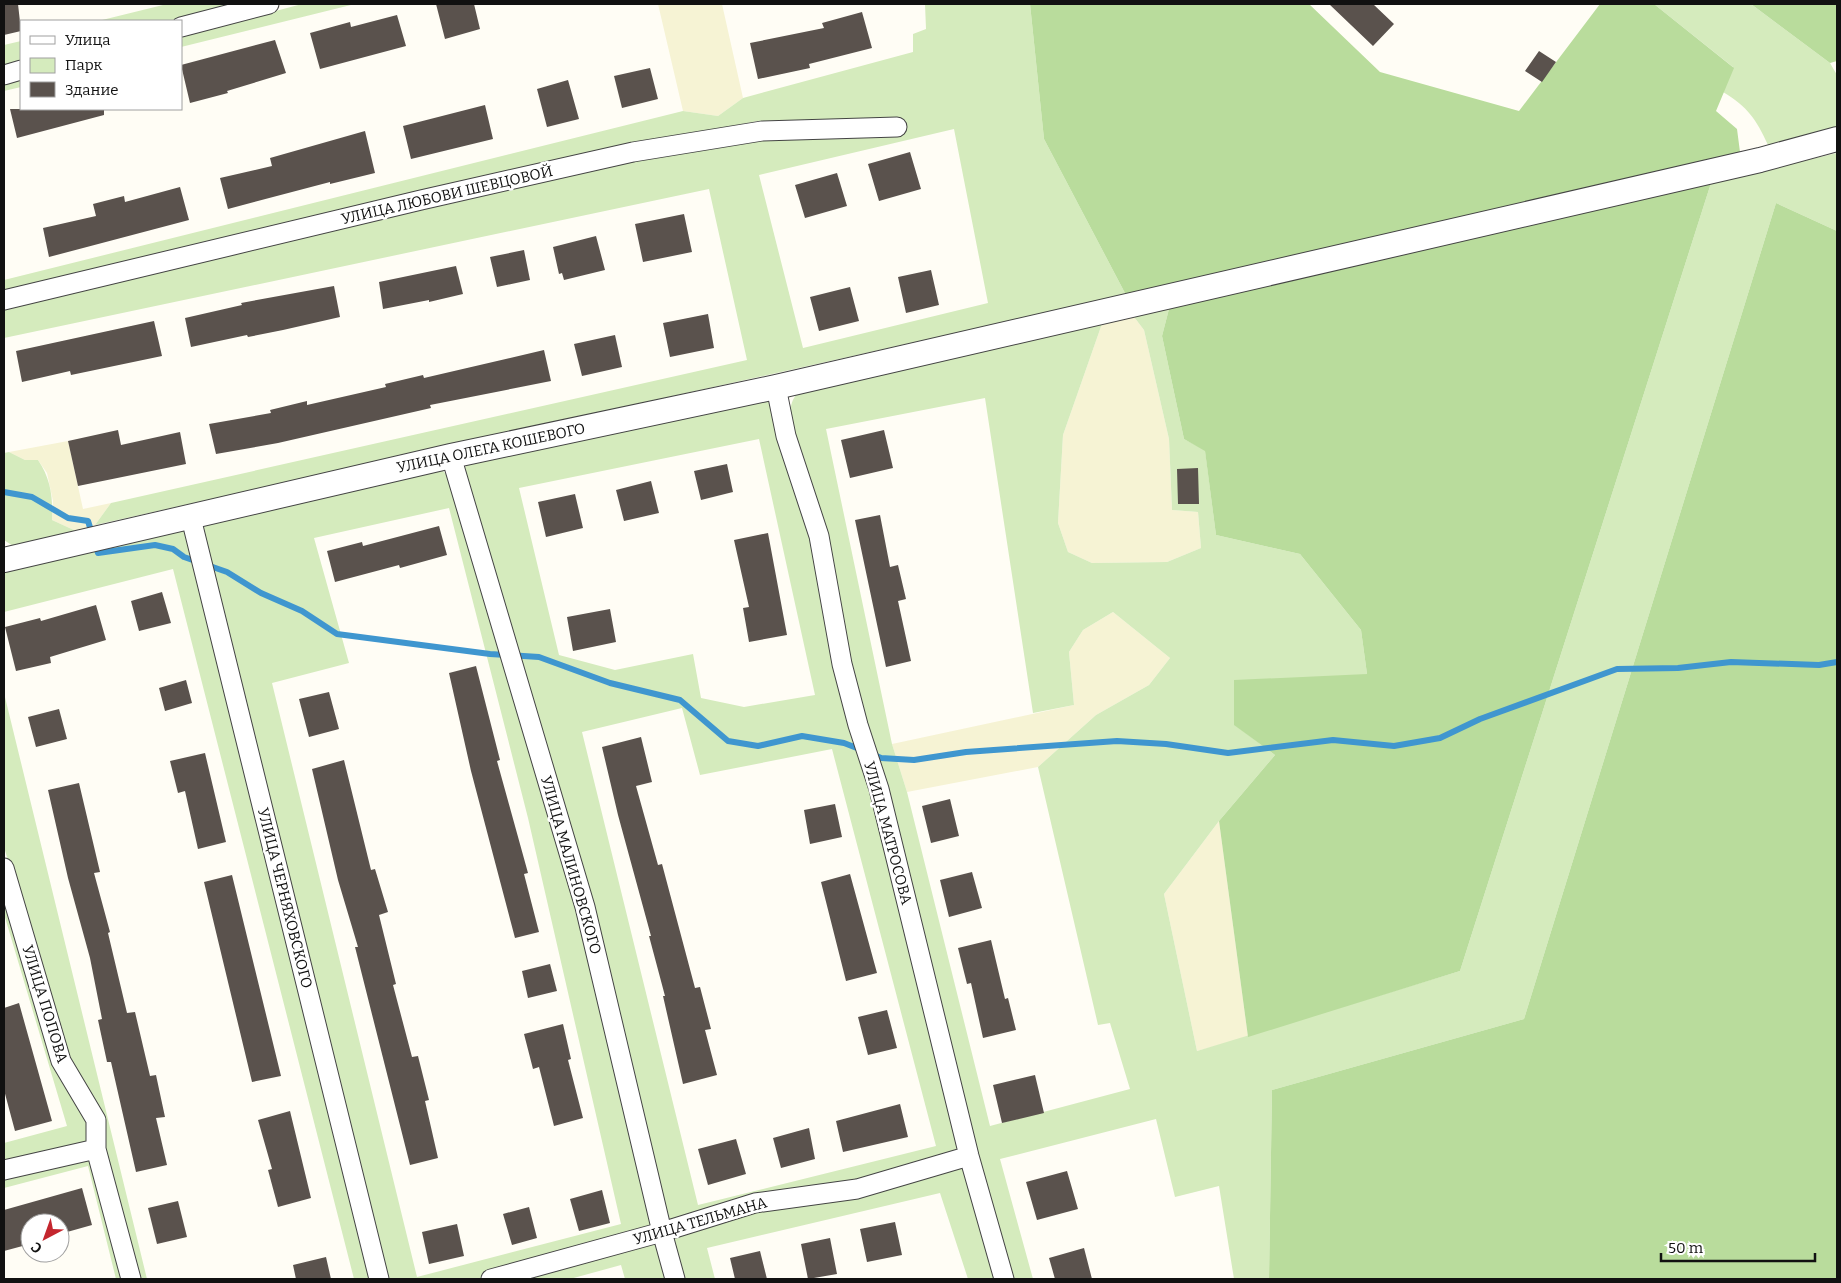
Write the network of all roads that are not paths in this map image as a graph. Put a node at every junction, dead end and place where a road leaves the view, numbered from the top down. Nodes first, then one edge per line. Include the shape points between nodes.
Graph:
1 (269, 4) edge
2 (182, 27) edge
3 (20, 70) edge
4 (4, 75) edge
5 (897, 126) dead end
6 (1837, 139) edge
7 (4, 300) edge
8 (776, 387) junction
9 (451, 456) junction
10 (191, 518) junction
11 (4, 560) edge
12 (4, 868) edge
13 (96, 1149) junction
14 (969, 1156) junction
15 (4, 1170) edge
16 (662, 1232) junction
17 (131, 1279) edge
18 (379, 1279) edge
19 (491, 1279) edge
20 (675, 1279) edge
21 (1004, 1279) edge

1 - 2 street
3 - 4 street
5 - 7 street, УЛИЦА ЛЮБОВИ ШЕВЦОВОЙ via 762,131 633,152
6 - 8 street, УЛИЦА ОЛЕГА КОШЕВОГО via 1760,160
8 - 9 street, УЛИЦА ОЛЕГА КОШЕВОГО
8 - 14 street, УЛИЦА МАТРОСОВА via 786,436 819,536 842,664 879,790
9 - 10 street, УЛИЦА ОЛЕГА КОШЕВОГО
9 - 16 street, УЛИЦА МАЛИНОВСКОГО via 585,907
10 - 11 street, УЛИЦА ОЛЕГА КОШЕВОГО
10 - 18 street, УЛИЦА ЧЕРНЯХОВСКОГО
12 - 13 street, УЛИЦА ПОПОВА via 61,1061 96,1120
13 - 15 street
13 - 17 street, УЛИЦА ПОПОВА
14 - 16 street, УЛИЦА ТЕЛЬМАНА via 857,1189 754,1203
14 - 21 street, УЛИЦА МАТРОСОВА
16 - 19 street, УЛИЦА ТЕЛЬМАНА
16 - 20 street, УЛИЦА МАЛИНОВСКОГО

